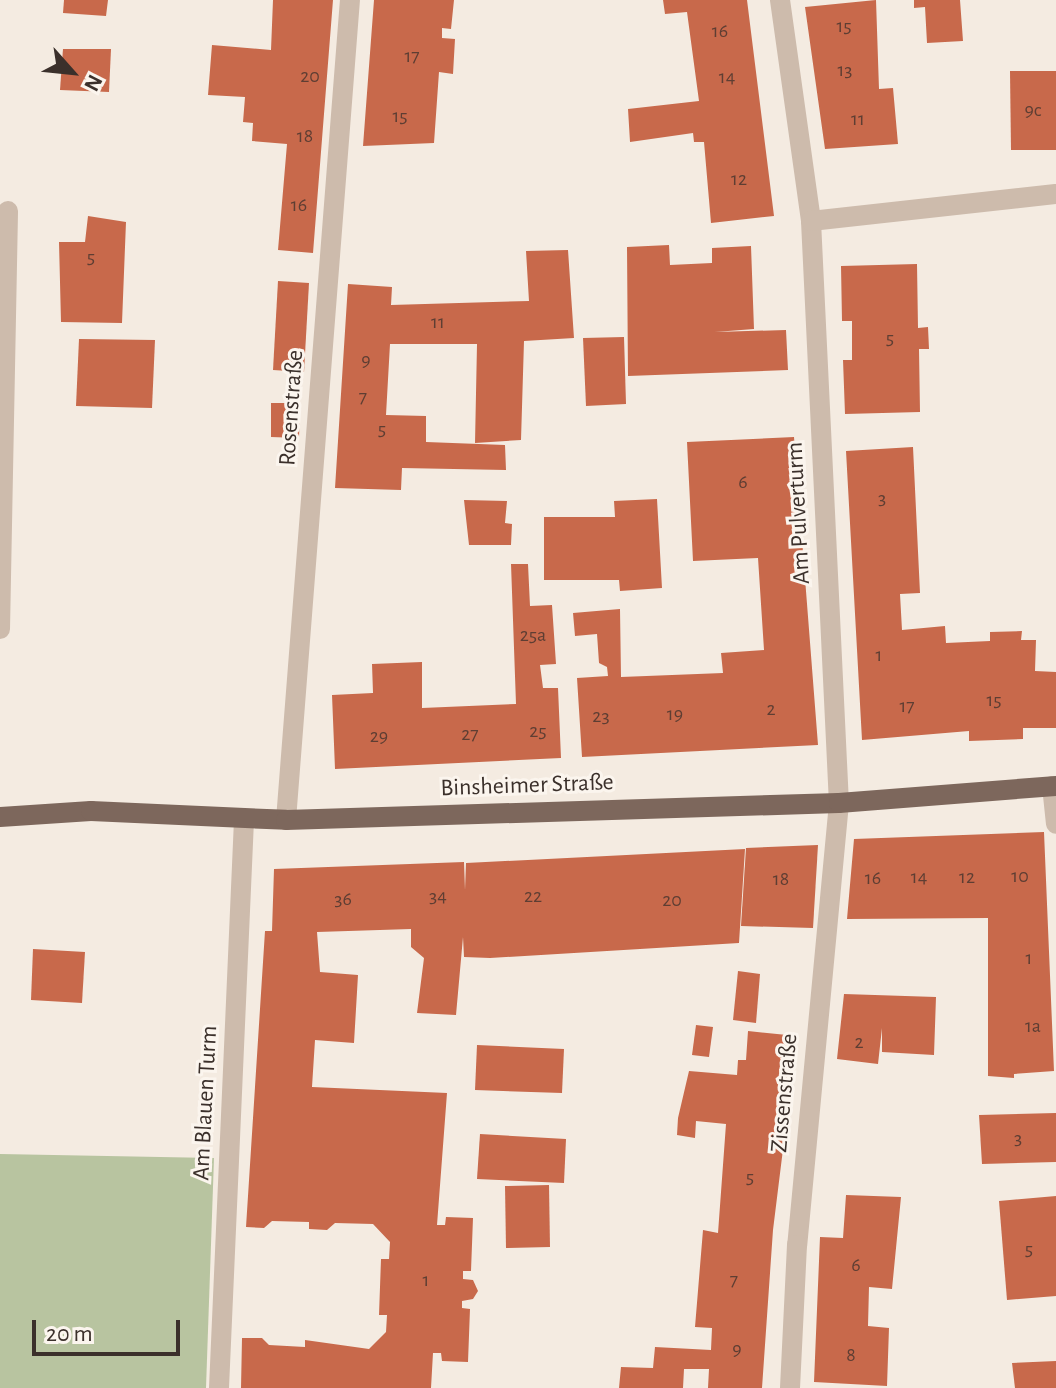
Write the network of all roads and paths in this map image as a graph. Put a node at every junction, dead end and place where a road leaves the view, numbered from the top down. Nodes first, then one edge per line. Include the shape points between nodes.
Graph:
1 (350, 0) edge
2 (780, 0) edge
3 (1056, 194) edge
4 (8, 211) dead end
5 (811, 221) junction
6 (0, 629) edge
7 (1054, 786) edge
8 (839, 803) junction
9 (0, 817) edge
10 (286, 820) junction
11 (244, 821) junction
12 (1056, 824) edge
13 (219, 1388) edge
14 (790, 1388) edge

1 - 10 street, Rosenstraße
2 - 5 street, Am Pulverturm
3 - 5 street
4 - 6 street
5 - 8 street, Am Pulverturm
7 - 8 main road, Binsheimer Straße
7 - 12 street
8 - 10 main road, Binsheimer Straße
8 - 14 street, Zissenstraße via 797,1245
9 - 11 main road, Binsheimer Straße via 91,811
10 - 11 main road, Binsheimer Straße
11 - 13 street, Am Blauen Turm

